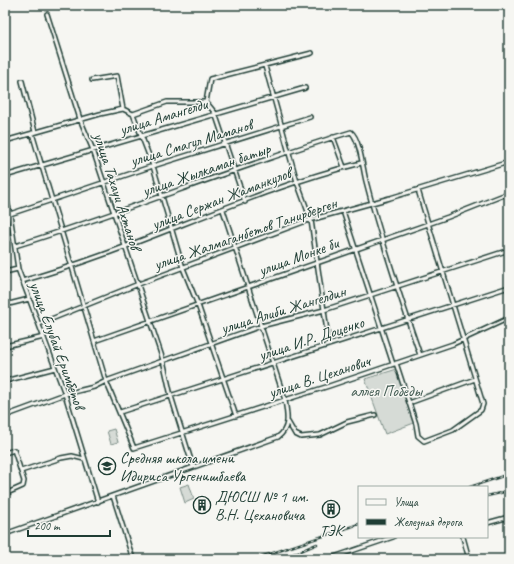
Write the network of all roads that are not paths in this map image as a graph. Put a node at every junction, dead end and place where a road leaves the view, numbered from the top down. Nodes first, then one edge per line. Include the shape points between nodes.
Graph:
1 (47, 14) dead end
2 (312, 53) dead end
3 (265, 66) junction
4 (92, 80) dead end
5 (22, 81) dead end
6 (305, 88) dead end
7 (273, 97) junction
8 (206, 102) junction
9 (124, 109) junction
10 (215, 113) junction
11 (133, 114) junction
12 (310, 117) dead end
13 (80, 119) junction
14 (281, 127) junction
15 (34, 132) junction
16 (140, 136) junction
17 (333, 138) junction
18 (5, 141) edge
19 (226, 144) junction
20 (93, 150) junction
21 (289, 152) junction
22 (509, 162) edge
23 (361, 163) junction
24 (153, 166) junction
25 (42, 167) junction
26 (344, 168) junction
27 (234, 170) junction
28 (5, 176) edge
29 (297, 182) junction
30 (103, 183) junction
31 (418, 190) junction
32 (509, 193) edge
33 (5, 194) edge
34 (162, 197) junction
35 (52, 201) junction
36 (245, 202) junction
37 (372, 203) junction
38 (223, 210) junction
39 (343, 211) junction
40 (10, 214) junction
41 (113, 214) junction
42 (311, 220) junction
43 (428, 223) junction
44 (173, 229) junction
45 (60, 232) junction
46 (381, 239) junction
47 (15, 246) junction
48 (124, 247) junction
49 (236, 248) junction
50 (354, 249) junction
51 (509, 250) edge
52 (318, 261) junction
53 (71, 267) junction
54 (183, 268) junction
55 (18, 269) junction
56 (5, 272) edge
57 (443, 272) junction
58 (22, 281) junction
59 (136, 285) junction
60 (249, 287) junction
61 (397, 287) junction
62 (509, 287) edge
63 (371, 295) junction
64 (29, 299) junction
65 (5, 305) edge
66 (198, 305) junction
67 (454, 305) junction
68 (83, 308) junction
69 (324, 310) junction
70 (509, 318) edge
71 (408, 320) junction
72 (149, 322) junction
73 (39, 324) junction
74 (261, 326) junction
75 (381, 328) junction
76 (44, 337) junction
77 (463, 339) junction
78 (94, 341) junction
79 (210, 343) junction
80 (330, 345) junction
81 (5, 346) edge
82 (420, 355) junction
83 (162, 360) junction
84 (273, 363) junction
85 (395, 364) junction
86 (54, 368) junction
87 (224, 379) junction
88 (475, 379) junction
89 (5, 381) edge
90 (106, 381) junction
91 (64, 394) junction
92 (171, 396) junction
93 (285, 400) junction
94 (409, 403) junction
95 (120, 412) junction
96 (375, 415) dead end
97 (5, 416) edge
98 (236, 416) junction
99 (288, 422) junction
100 (183, 433) junction
101 (5, 453) edge
102 (84, 459) junction
103 (193, 467) junction
104 (21, 471) junction
105 (5, 494) edge
106 (113, 496) junction
107 (98, 502) junction
108 (509, 517) edge
109 (488, 523) edge
110 (5, 534) edge
111 (390, 538) edge
112 (463, 538) edge
113 (133, 559) edge
114 (328, 559) edge
115 (469, 559) edge

1 - 13 street, улица Тахауи Ахтанов
2 - 3 street
3 - 7 street
3 - 8 street via 210,79
4 - 9 street via 117,76
5 - 15 street
6 - 7 street, улица Амангелди
7 - 10 street, улица Амангелди
7 - 14 street
8 - 10 street
8 - 11 street via 167,102
9 - 11 street
9 - 13 street
10 - 16 street, улица Амангелди
10 - 19 street
11 - 16 street
12 - 14 street, улица Смагул Маманов
13 - 15 street
13 - 20 street, улица Тахауи Ахтанов
14 - 19 street, улица Смагул Маманов
14 - 21 street
15 - 18 street
15 - 25 street
16 - 20 street, улица Амангелди
16 - 24 street
17 - 21 street, улица Жылкаман батыр
17 - 23 street, улица Жылкаман батыр via 351,132 360,153
17 - 26 street
19 - 24 street, улица Смагул Маманов
19 - 27 street
20 - 25 street, улица Амангелди
20 - 30 street, улица Тахауи Ахтанов
21 - 27 street, улица Жылкаман батыр
21 - 29 street
22 - 31 street, улица Жалмаганбетов Танирберген
23 - 26 street, улица Сержан Жаманкулов
23 - 37 street
24 - 30 street, улица Смагул Маманов
24 - 34 street
25 - 28 street, улица Амангелди
25 - 35 street
26 - 29 street, улица Сержан Жаманкулов
27 - 34 street, улица Жылкаман батыр
27 - 36 street
29 - 36 street, улица Сержан Жаманкулов
29 - 42 street
30 - 35 street, улица Смагул Маманов
30 - 41 street, улица Тахауи Ахтанов
31 - 37 street, улица Жалмаганбетов Танирберген
31 - 43 street
32 - 43 street, улица Монке би
33 - 40 street, улица Елубай Еримбетов
34 - 41 street, улица Жылкаман батыр
34 - 44 street
35 - 40 street, улица Смагул Маманов
35 - 45 street
36 - 38 street, улица Сержан Жаманкулов
37 - 39 street, улица Жалмаганбетов Танирберген
37 - 46 street
38 - 44 street, улица Сержан Жаманкулов
38 - 49 street
39 - 42 street, улица Жалмаганбетов Танирберген
39 - 50 street
40 - 47 street, улица Елубай Еримбетов
41 - 45 street, улица Жылкаман батыр
41 - 48 street, улица Тахауи Ахтанов
42 - 49 street, улица Жалмаганбетов Танирберген
42 - 52 street
43 - 46 street, улица Монке би
43 - 57 street
44 - 48 street, улица Сержан Жаманкулов
44 - 54 street
45 - 47 street, улица Жылкаман батыр
45 - 53 street
46 - 50 street, улица Монке би
46 - 61 street
47 - 55 street, улица Елубай Еримбетов
48 - 53 street, улица Сержан Жаманкулов
48 - 59 street, улица Тахауи Ахтанов
49 - 54 street, улица Жалмаганбетов Танирберген
49 - 60 street
50 - 52 street, улица Монке би
50 - 63 street
51 - 57 street, улица Алиби Жангелдин
52 - 60 street, улица Монке би
52 - 69 street
53 - 58 street, улица Сержан Жаманкулов
53 - 68 street
54 - 59 street, улица Жалмаганбетов Танирберген
54 - 66 street
55 - 56 street
55 - 58 street, улица Елубай Еримбетов
57 - 61 street, улица Алиби Жангелдин
57 - 67 street
58 - 64 street, улица Елубай Еримбетов
59 - 68 street, улица Жалмаганбетов Танирберген
59 - 72 street, улица Тахауи Ахтанов
60 - 66 street, улица Монке би
60 - 74 street
61 - 63 street, улица Алиби Жангелдин
61 - 71 street
62 - 67 street, улица И.Р. Доценко
63 - 69 street, улица Алиби Жангелдин
63 - 75 street
64 - 65 street
64 - 73 street, улица Елубай Еримбетов
66 - 72 street, улица Монке би
66 - 79 street
67 - 71 street, улица И.Р. Доценко
67 - 77 street
68 - 73 street, улица Жалмаганбетов Танирберген
68 - 78 street
69 - 74 street, улица Алиби Жангелдин
69 - 80 street
70 - 77 street, улица В. Цеханович
71 - 75 street, улица И.Р. Доценко
71 - 82 street
72 - 78 street, улица Монке би
72 - 83 street, улица Тахауи Ахтанов
73 - 76 street, улица Елубай Еримбетов
74 - 79 street, улица Алиби Жангелдин
74 - 84 street
75 - 80 street, улица И.Р. Доценко
75 - 85 street
76 - 81 street
76 - 86 street, улица Елубай Еримбетов
77 - 82 street, улица В. Цеханович
77 - 88 street
78 - 90 street
79 - 83 street, улица Алиби Жангелдин
79 - 87 street
80 - 84 street, улица И.Р. Доценко
82 - 85 street, улица В. Цеханович
83 - 90 street, улица Алиби Жангелдин
83 - 92 street, улица Тахауи Ахтанов
84 - 87 street, улица И.Р. Доценко
84 - 93 street
85 - 93 street, улица В. Цеханович
85 - 94 street
86 - 89 street
86 - 91 street, улица Елубай Еримбетов
87 - 92 street, улица И.Р. Доценко
87 - 98 street
88 - 94 street
88 - 94 street via 483,404 481,410 453,430 424,441 418,436
90 - 91 street, улица Алиби Жангелдин via 94,387
90 - 95 street
91 - 97 street, улица Алиби Жангелдин
91 - 102 street, улица Елубай Еримбетов
92 - 95 street, улица И.Р. Доценко
92 - 100 street, улица Тахауи Ахтанов
93 - 98 street, улица В. Цеханович
93 - 99 street
95 - 100 street, улица В. Цеханович via 134,448
96 - 99 street via 347,422 320,435 301,437 295,434
98 - 100 street, улица В. Цеханович
99 - 103 street via 284,432 278,437
100 - 103 street, улица Тахауи Ахтанов
101 - 104 street via 14,450
102 - 104 street via 72,456 61,458
102 - 107 street, улица Елубай Еримбетов
103 - 106 street
104 - 105 street via 23,486
106 - 107 street
106 - 113 street
107 - 110 street
108 - 109 street
111 - 114 street
112 - 115 street

